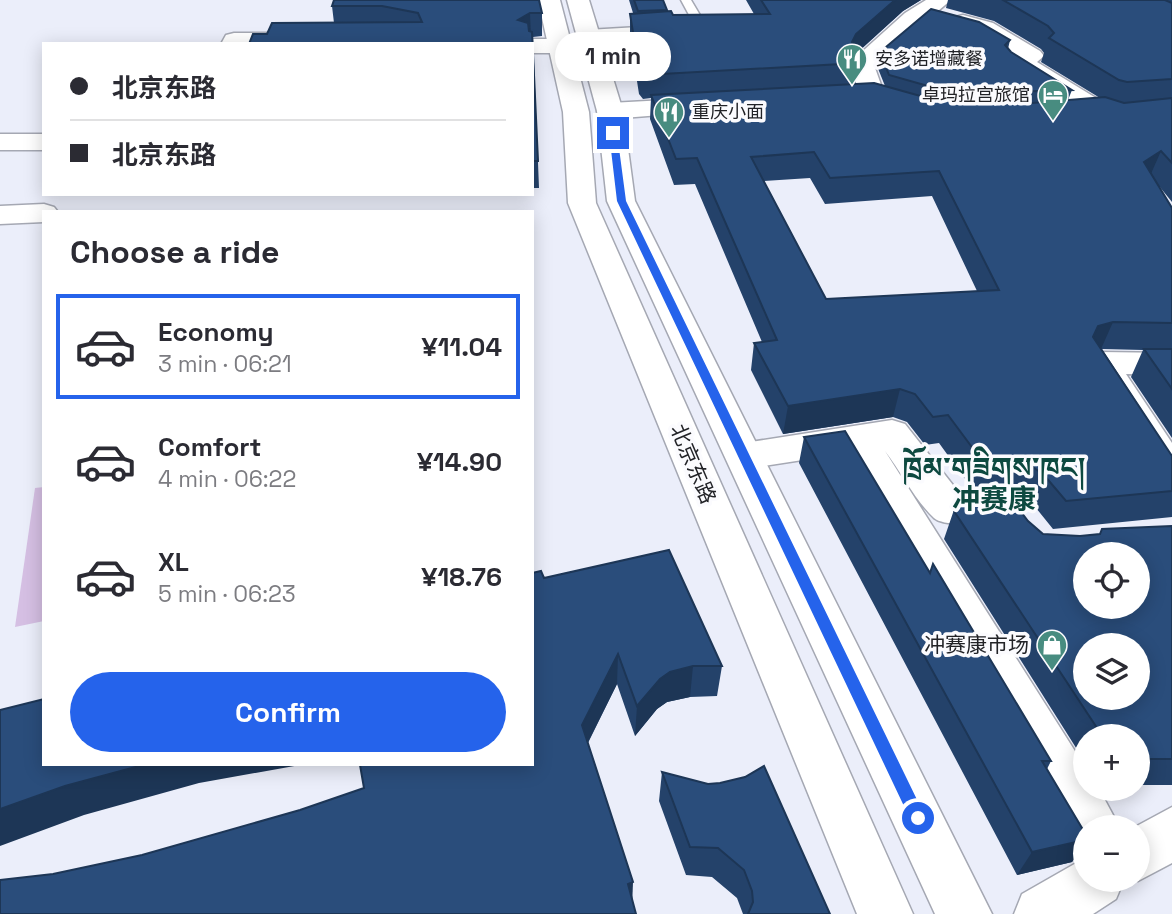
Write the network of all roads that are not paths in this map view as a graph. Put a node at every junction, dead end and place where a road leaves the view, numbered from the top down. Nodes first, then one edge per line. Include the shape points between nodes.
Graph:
1 (549, 0) edge
2 (686, 0) edge
3 (931, 5) edge
4 (564, 31) edge
5 (330, 40) edge
6 (233, 42) edge
7 (817, 99) edge
8 (721, 105) edge
9 (610, 111) junction
10 (1100, 111) junction
11 (1065, 114) edge
12 (1126, 117) edge
13 (0, 142) edge
14 (42, 142) edge
15 (42, 213) edge
16 (0, 215) edge
17 (1172, 363) edge
18 (858, 438) junction
19 (744, 456) junction
20 (1172, 473) edge
21 (1025, 527) edge
22 (1086, 815) edge
23 (1172, 832) edge
24 (1150, 847) edge
25 (1078, 892) edge
26 (885, 914) edge
27 (964, 914) edge
28 (1042, 914) edge

1 - 4 main road, 北京东路
2 - 4 lane via 701,27
3 - 7 main road via 862,64 883,100
3 - 10 main road via 985,28 1032,56 1016,59
4 - 9 main road, 北京东路
4 - 26 main road, 北京东路 via 576,112 582,203
5 - 6 main road
8 - 9 main road
9 - 19 main road, 北京东路 via 621,201
10 - 11 main road
10 - 12 main road
13 - 14 main road
15 - 16 main road
17 - 20 main road via 1101,363
18 - 19 main road
18 - 21 main road via 892,433 950,509 1009,505
18 - 22 main road
19 - 27 main road, 北京东路
23 - 24 main road
25 - 28 main road

